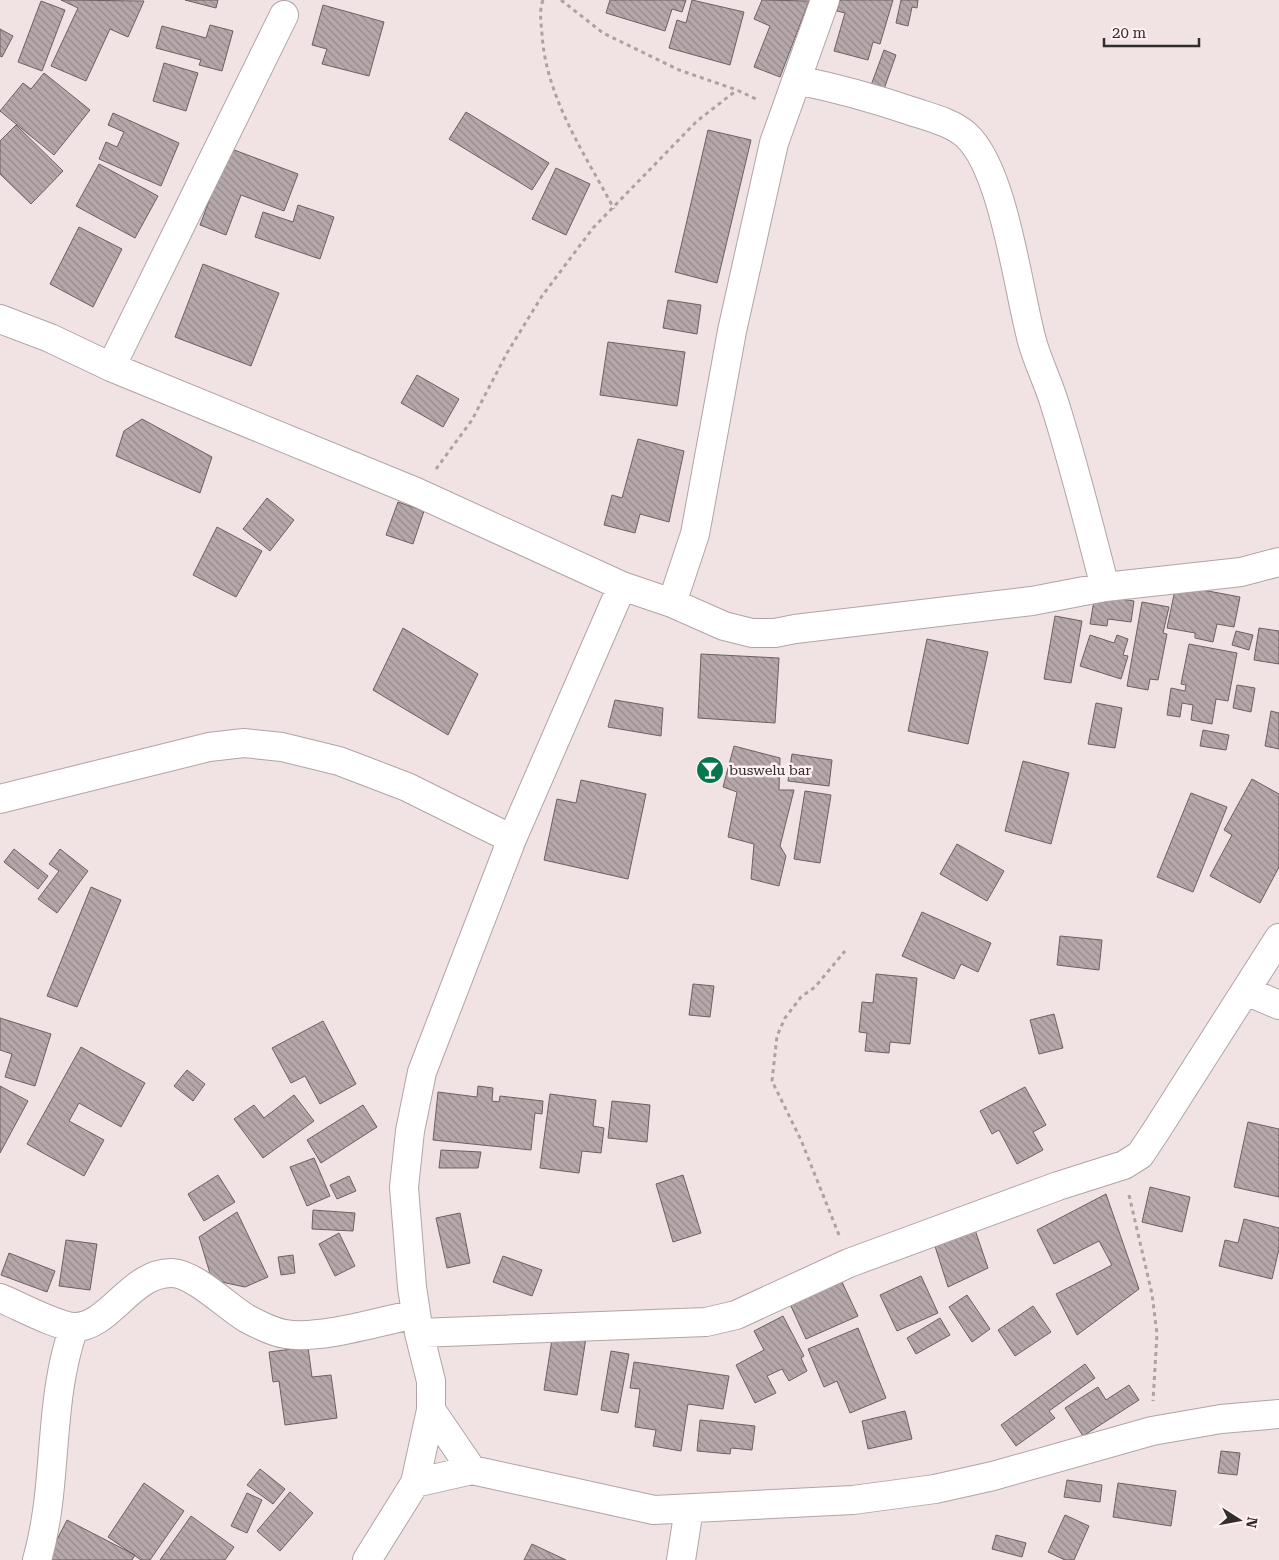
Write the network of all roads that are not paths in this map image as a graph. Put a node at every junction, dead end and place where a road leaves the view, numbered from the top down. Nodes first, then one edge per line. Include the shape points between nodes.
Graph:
1 (825, 0) edge
2 (284, 15) dead end
3 (798, 80) junction
4 (0, 319) edge
5 (111, 367) junction
6 (1279, 562) edge
7 (622, 586) junction
8 (1105, 587) junction
9 (672, 603) junction
10 (0, 798) edge
11 (512, 839) junction
12 (1279, 938) edge
13 (1246, 991) junction
14 (1279, 1005) edge
15 (0, 1298) edge
16 (417, 1323) junction
17 (74, 1327) junction
18 (432, 1410) junction
19 (1279, 1414) edge
20 (472, 1470) junction
21 (415, 1483) junction
22 (689, 1509) junction
23 (37, 1560) edge
24 (367, 1560) edge
25 (682, 1560) edge

1 - 3 street
2 - 5 street
3 - 8 street via 869,97 943,121 966,135 979,152 995,188 1032,343 1055,403
3 - 9 street via 774,143 751,236 695,534
4 - 5 street
5 - 7 street via 416,492
6 - 8 street via 1241,572
7 - 9 street
7 - 11 street
8 - 9 street via 1032,601 775,633 752,633 724,626
10 - 11 street via 209,747 244,743 339,761 406,787
11 - 16 street via 422,1072 410,1131 404,1188
12 - 13 street
13 - 14 street
13 - 16 street via 1140,1155 1124,1164 850,1263 736,1316 706,1322
15 - 17 street
16 - 17 street via 312,1335 284,1334 248,1319 193,1280 172,1273 150,1278 123,1296 97,1320
16 - 18 street via 431,1381
17 - 23 street via 60,1377 52,1440 49,1506
18 - 20 street
18 - 21 street
19 - 22 street via 1222,1419 1152,1431 936,1489 853,1500
20 - 21 street
20 - 22 street via 654,1510
21 - 24 street
22 - 25 street

